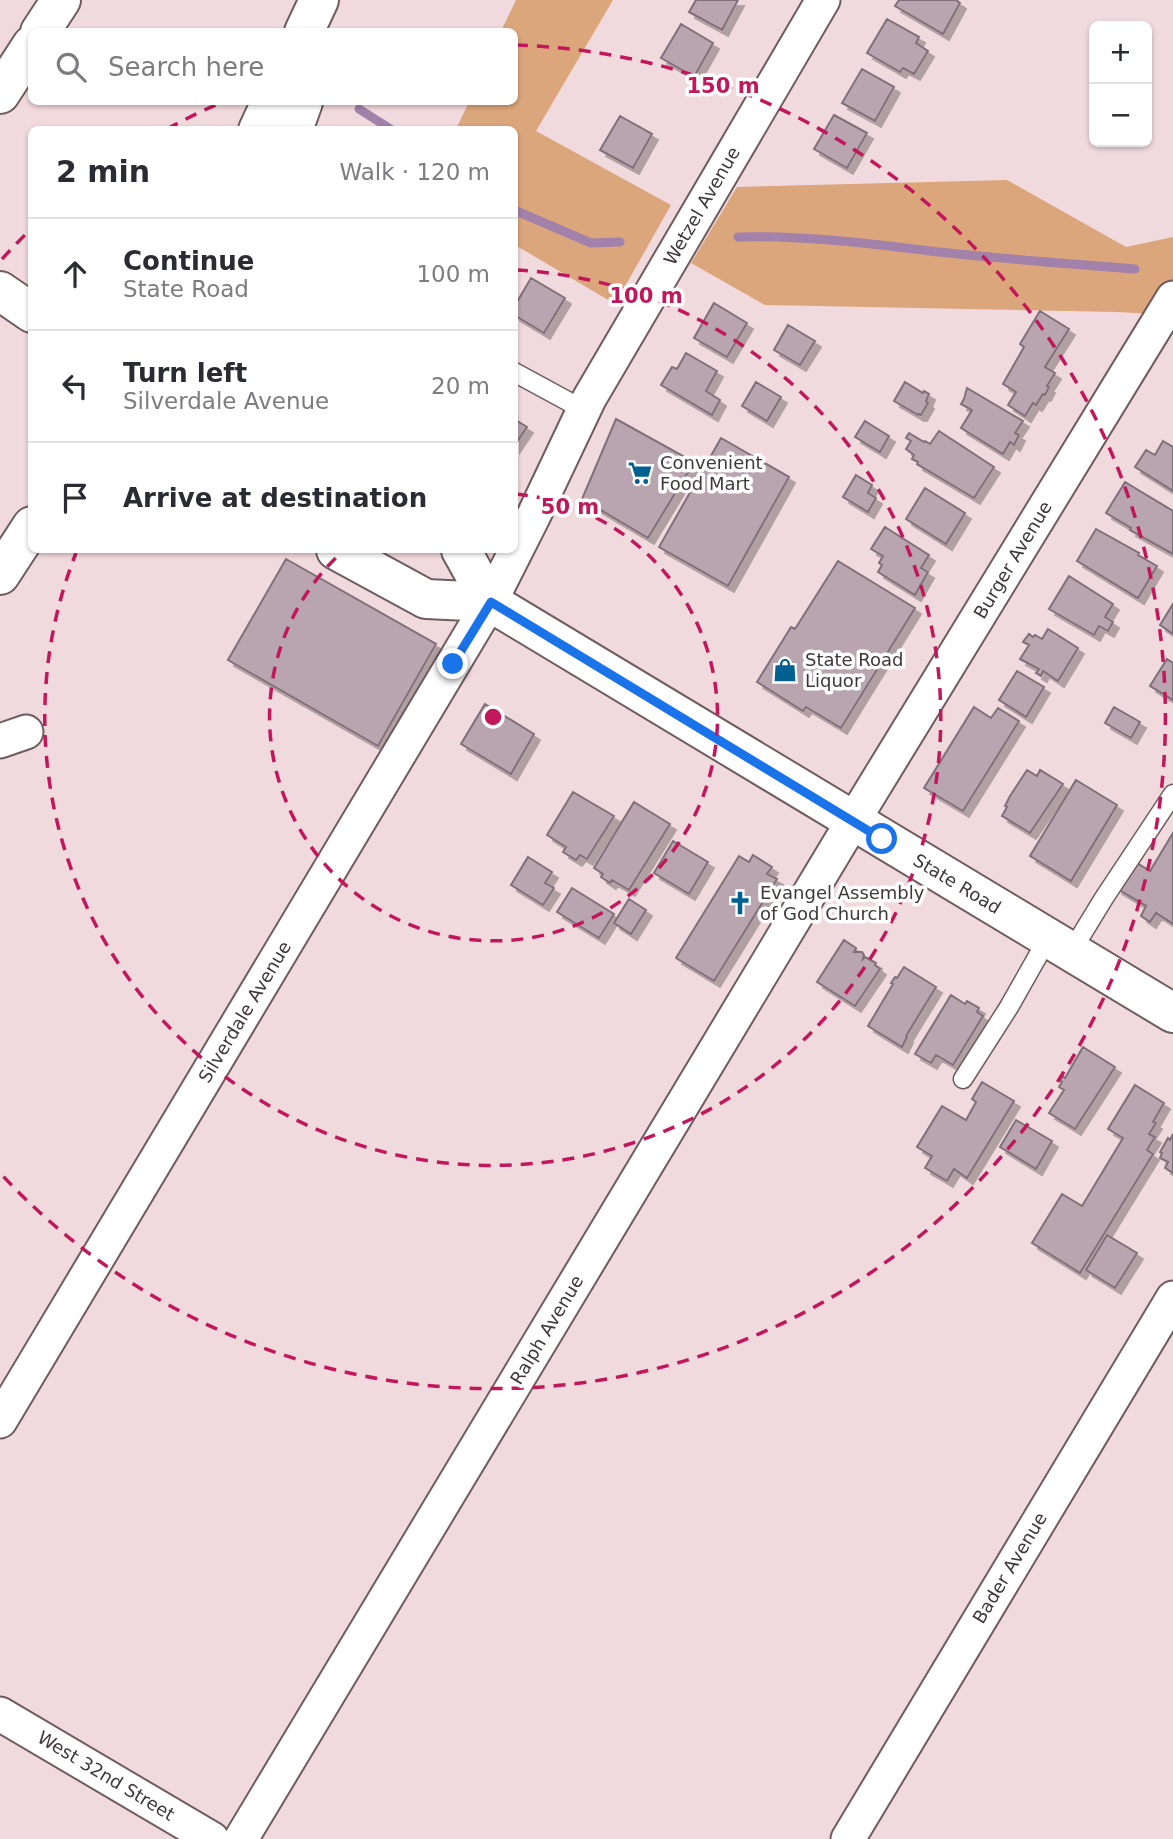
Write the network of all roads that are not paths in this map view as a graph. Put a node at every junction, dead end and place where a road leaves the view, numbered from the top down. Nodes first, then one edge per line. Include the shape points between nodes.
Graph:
1 (61, 0) edge
2 (319, 0) edge
3 (337, 0) edge
4 (823, 0) edge
5 (43, 28) edge
6 (306, 28) edge
7 (327, 28) edge
8 (28, 51) edge
9 (0, 94) edge
10 (270, 105) edge
11 (302, 105) edge
12 (260, 126) edge
13 (294, 126) edge
14 (1173, 298) edge
15 (518, 374) edge
16 (583, 410) junction
17 (28, 532) edge
18 (518, 547) edge
19 (342, 553) edge
20 (463, 553) edge
21 (515, 553) edge
22 (0, 575) edge
23 (491, 602) junction
24 (1173, 794) edge
25 (853, 821) junction
26 (1059, 945) junction
27 (1173, 1013) edge
28 (963, 1079) dead end
29 (1173, 1298) edge
30 (0, 1421) edge
31 (0, 1714) edge
32 (212, 1839) edge
33 (242, 1839) edge
34 (848, 1839) edge

1 - 5 main road
2 - 6 main road
3 - 7 main road
4 - 16 street, Wetzel Avenue
8 - 9 main road
10 - 12 main road
11 - 13 main road
14 - 25 street, Burger Avenue
15 - 16 lane
16 - 18 street, Wetzel Avenue
17 - 22 main road
19 - 23 main road, State Road via 426,599
20 - 23 main road, State Road
21 - 23 street, Wetzel Avenue
23 - 25 main road, State Road
23 - 30 street, Silverdale Avenue
24 - 26 lane via 1104,898
25 - 26 main road, State Road
25 - 33 street, Ralph Avenue
26 - 27 main road, State Road
26 - 28 lane via 1009,1007
29 - 34 street, Bader Avenue
31 - 32 street, West 32nd Street

